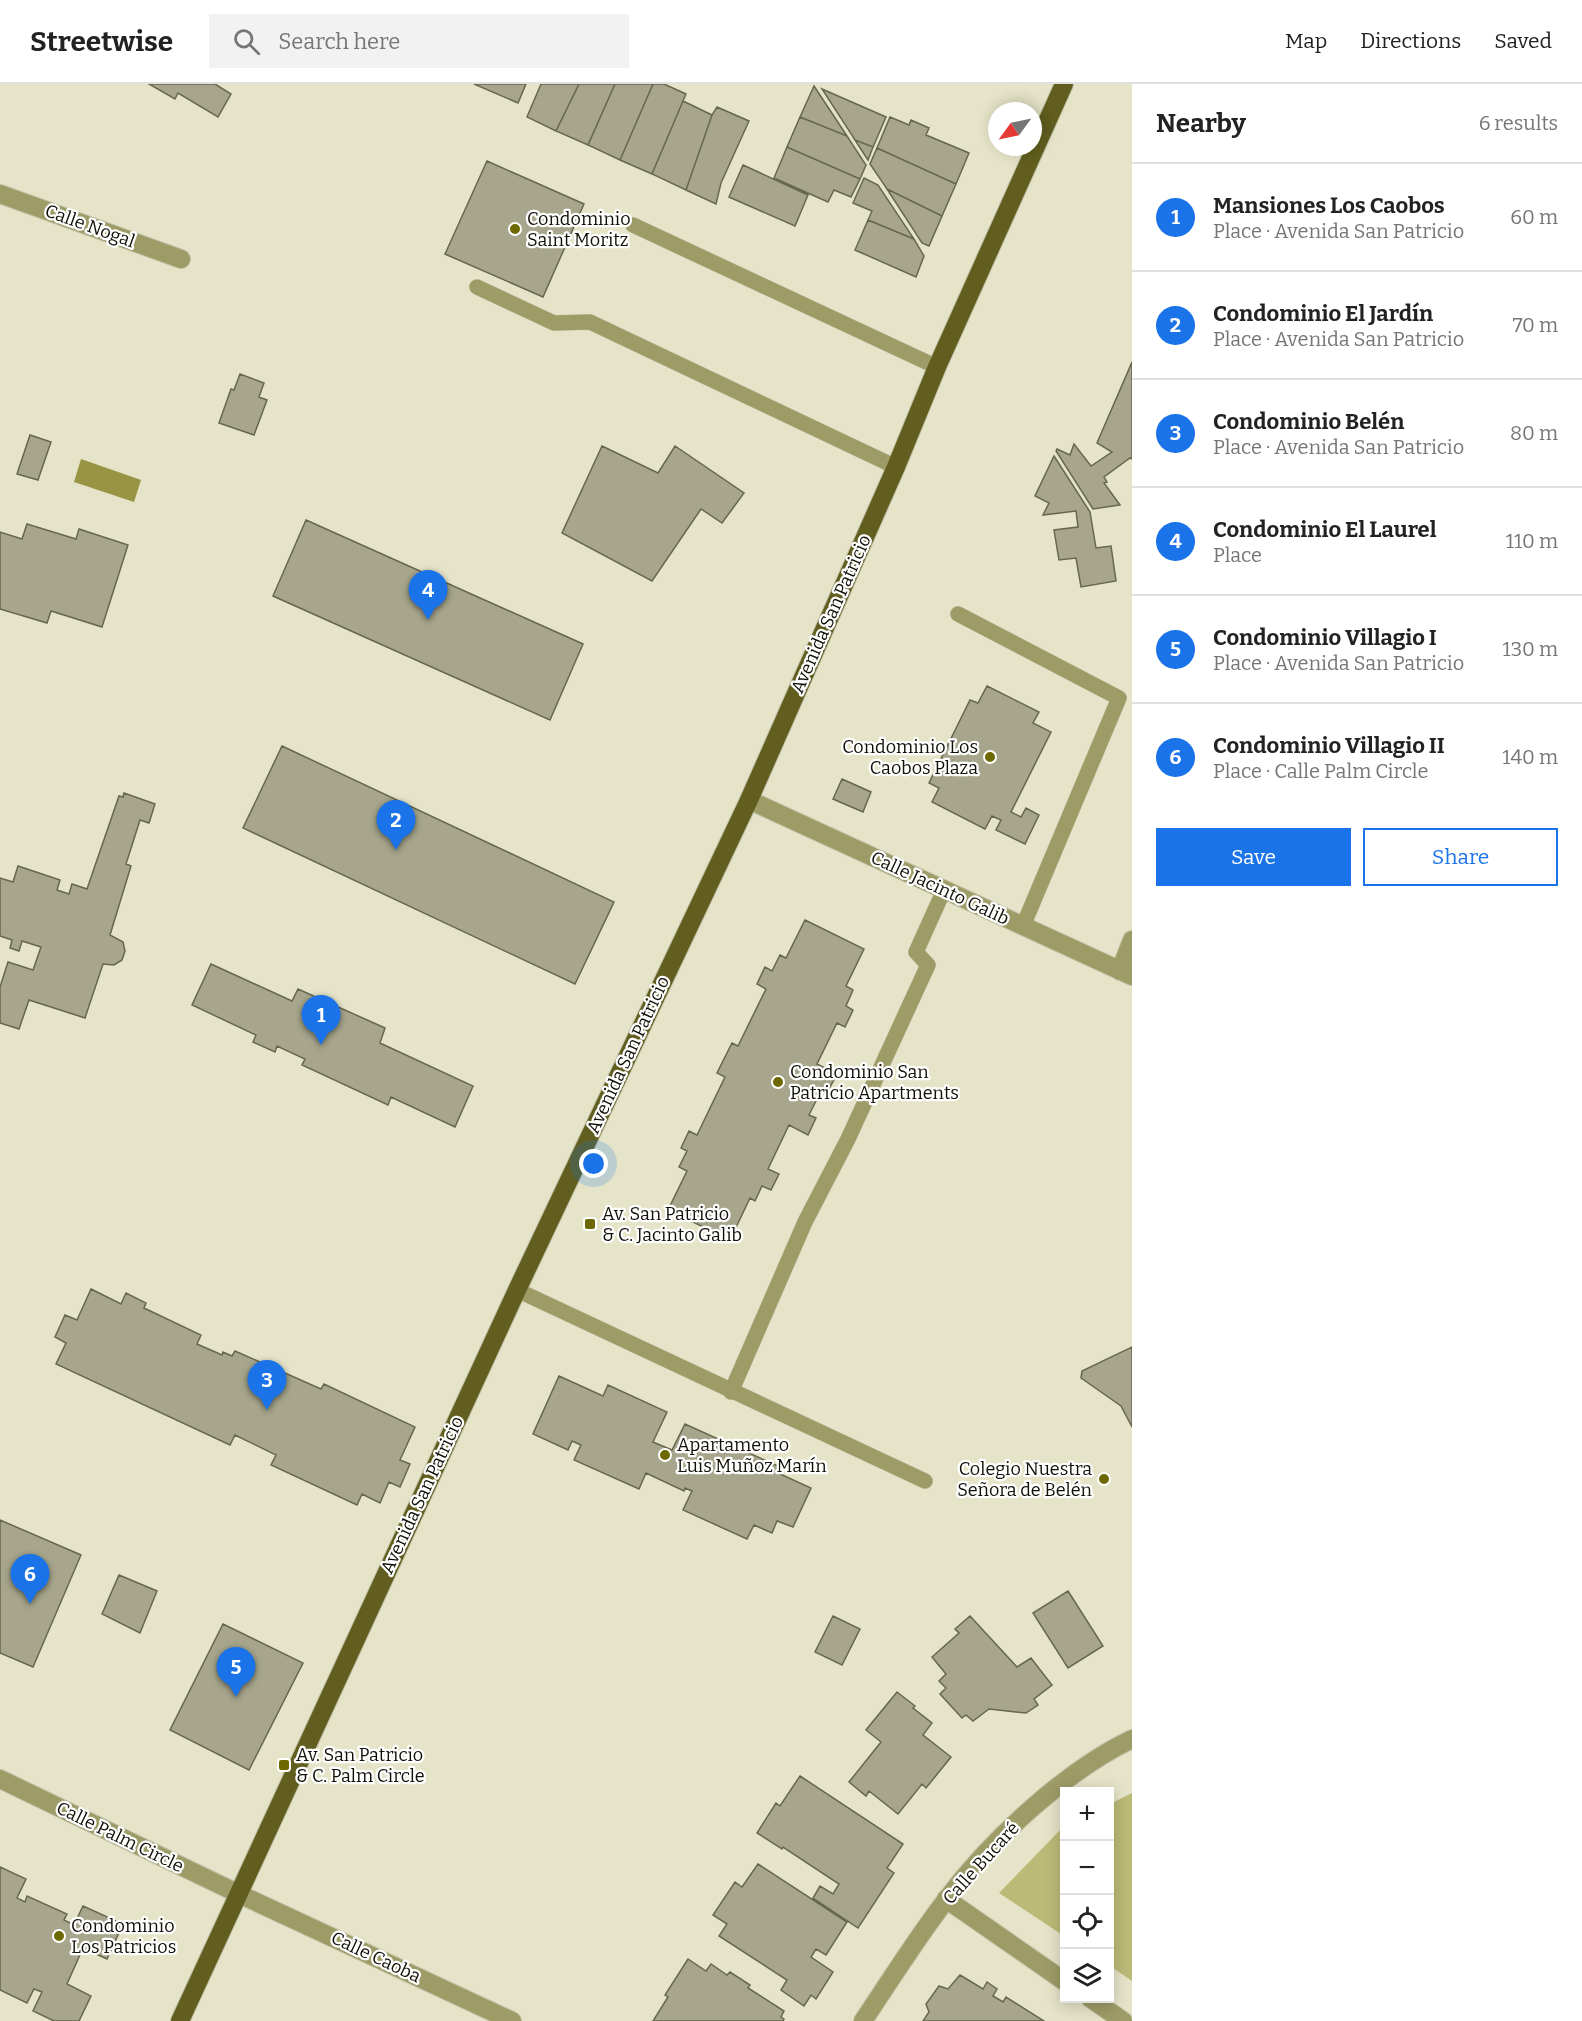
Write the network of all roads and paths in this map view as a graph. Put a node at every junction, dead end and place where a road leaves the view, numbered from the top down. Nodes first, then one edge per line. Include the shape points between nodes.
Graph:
1 (1064, 84) edge
2 (0, 194) edge
3 (633, 225) dead end
4 (181, 259) dead end
5 (477, 287) dead end
6 (937, 367) junction
7 (896, 467) junction
8 (958, 614) dead end
9 (749, 800) junction
10 (944, 890) junction
11 (1023, 926) junction
12 (1132, 940) edge
13 (1126, 973) edge
14 (517, 1290) junction
15 (731, 1392) junction
16 (925, 1481) dead end
17 (1132, 1739) edge
18 (0, 1779) edge
19 (239, 1894) junction
20 (946, 1899) junction
21 (1060, 1978) edge
22 (1097, 2003) edge
23 (180, 2021) edge
24 (512, 2021) edge
25 (863, 2021) edge
26 (1122, 2021) edge

1 - 6 main road, Avenida San Patricio
2 - 4 street, Calle Nogal
3 - 6 lane
5 - 7 lane via 554,323 590,322
6 - 7 main road, Avenida San Patricio
7 - 9 main road, Avenida San Patricio
8 - 11 lane via 1119,698
9 - 10 street, Calle Jacinto Galib
9 - 14 main road, Avenida San Patricio
10 - 11 street, Calle Jacinto Galib
10 - 15 lane via 916,952 928,965 805,1222
11 - 13 street, Calle Jacinto Galib
12 - 13 street
14 - 15 lane
14 - 19 main road, Avenida San Patricio
15 - 16 lane
17 - 20 street, Calle Bucaré via 1073,1775 1023,1817
18 - 19 street, Calle Palm Circle
19 - 23 main road, Avenida San Patricio
19 - 24 street, Calle Caoba
20 - 21 street
20 - 25 street, Calle Bucaré
22 - 26 street

